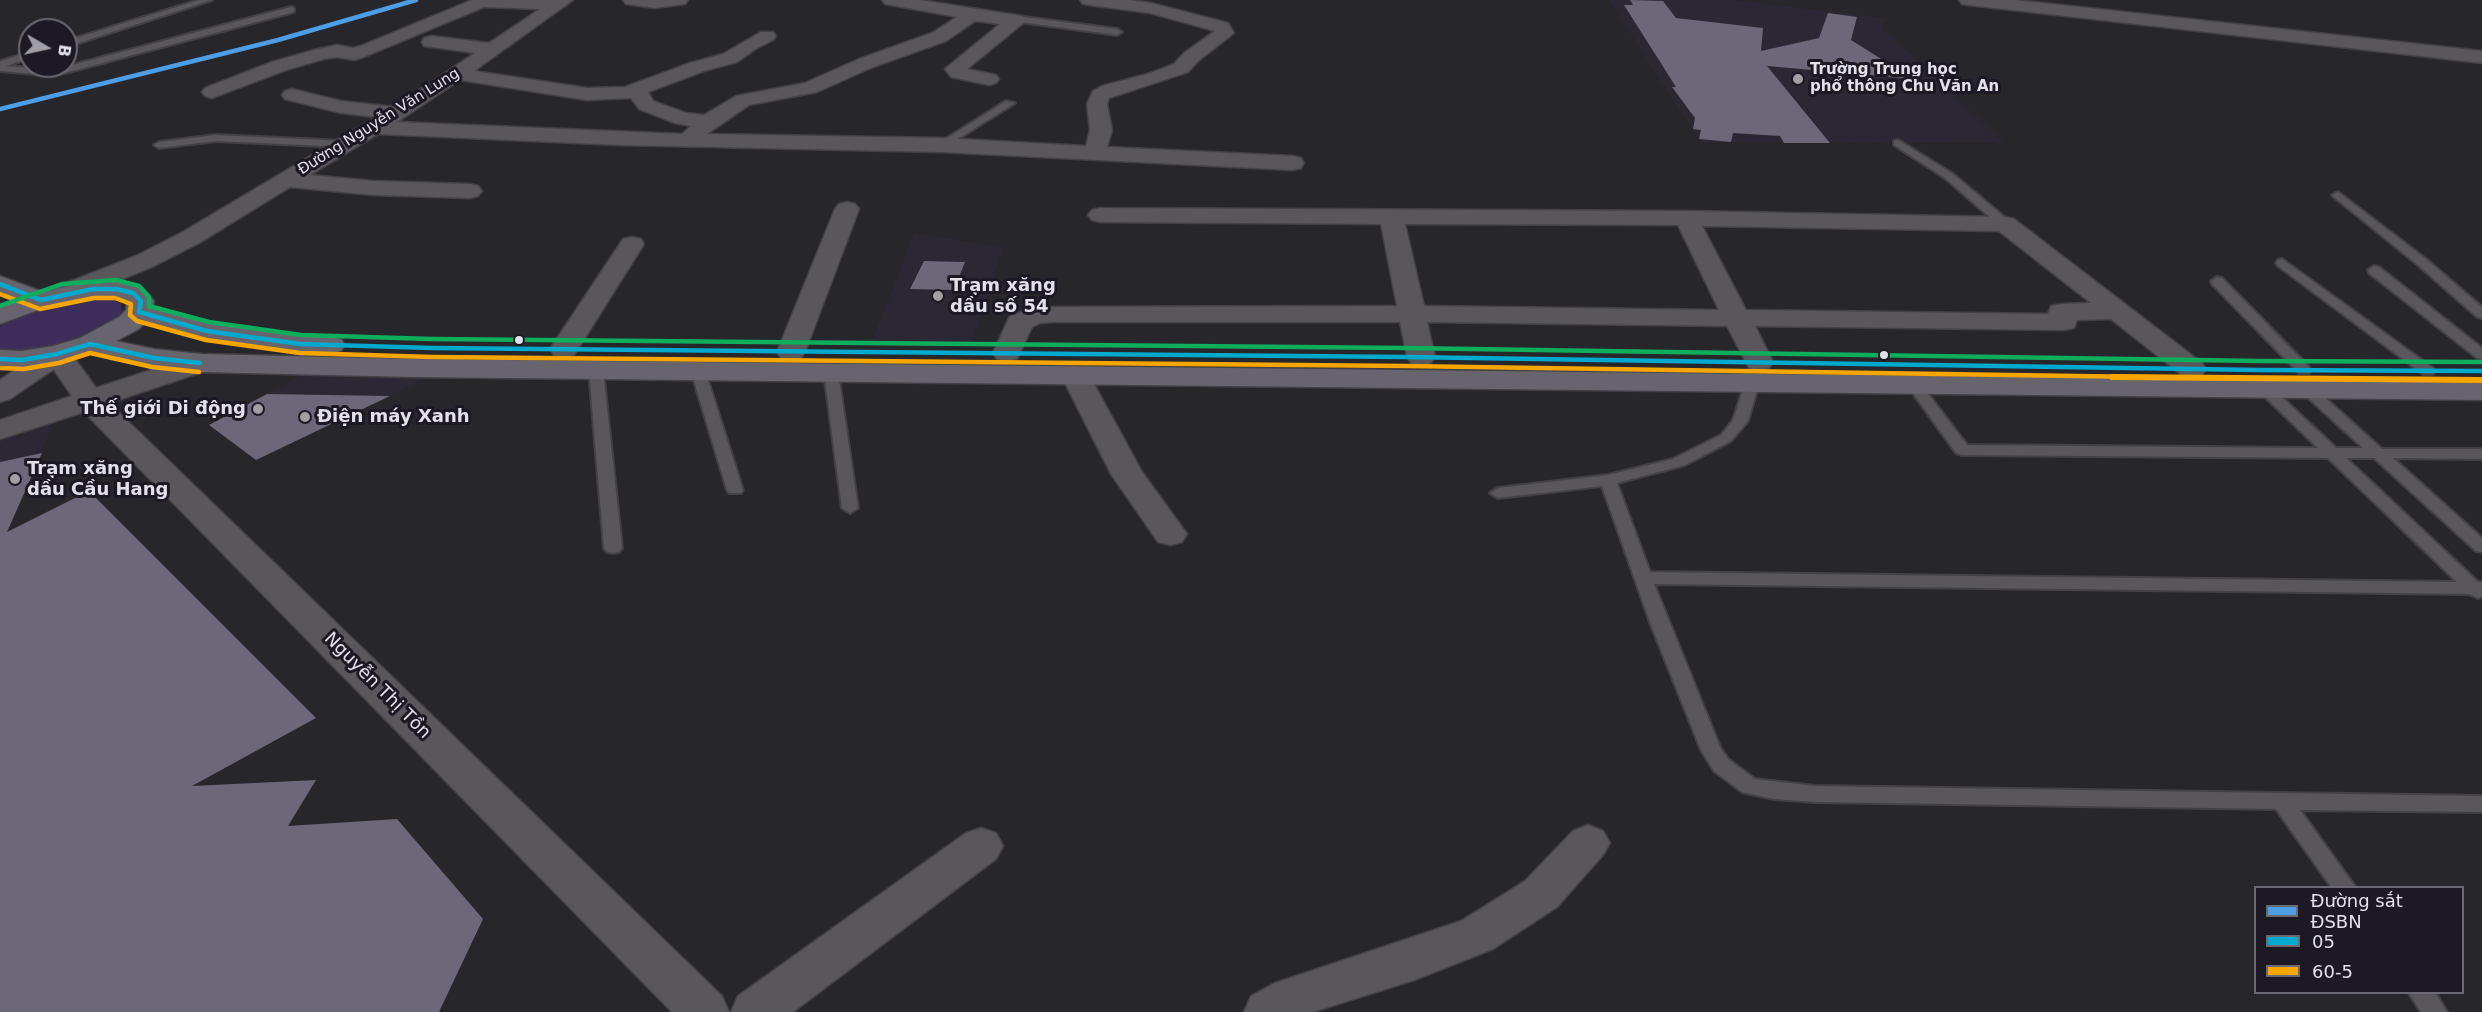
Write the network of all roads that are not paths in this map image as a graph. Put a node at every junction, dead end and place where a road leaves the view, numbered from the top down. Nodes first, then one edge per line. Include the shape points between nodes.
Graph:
1 (208, 0) edge
2 (632, 0) edge
3 (679, 0) edge
4 (891, 0) edge
5 (1089, 0) edge
6 (1968, 0) edge
7 (561, 2) edge
8 (291, 10) dead end
9 (974, 15) junction
10 (1016, 19) junction
11 (1117, 32) dead end
12 (767, 36) dead end
13 (78, 40) edge
14 (431, 42) dead end
15 (492, 49) junction
16 (2482, 57) edge
17 (18, 59) edge
18 (0, 66) edge
19 (456, 74) junction
20 (989, 79) dead end
21 (637, 91) junction
22 (212, 92) dead end
23 (292, 95) dead end
24 (1010, 103) dead end
25 (396, 113) junction
26 (708, 122) junction
27 (372, 127) junction
28 (687, 141) junction
29 (1898, 143) dead end
30 (345, 144) junction
31 (159, 145) dead end
32 (941, 145) junction
33 (1092, 153) junction
34 (1293, 163) dead end
35 (286, 180) junction
36 (470, 192) dead end
37 (2338, 195) dead end
38 (847, 208) dead end
39 (1100, 215) dead end
40 (1391, 216) junction
41 (1686, 218) junction
42 (2005, 224) junction
43 (190, 238) junction
44 (632, 244) dead end
45 (2282, 263) dead end
46 (2374, 270) dead end
47 (2217, 281) dead end
48 (0, 284) edge
49 (53, 296) junction
50 (140, 307) junction
51 (2118, 311) junction
52 (1412, 314) junction
53 (2482, 314) edge
54 (0, 316) edge
55 (1736, 317) junction
56 (73, 349) junction
57 (564, 349) junction
58 (791, 352) junction
59 (1007, 353) junction
60 (2482, 355) edge
61 (1421, 357) junction
62 (0, 360) edge
63 (201, 363) junction
64 (928, 363) junction
65 (2192, 369) junction
66 (596, 370) junction
67 (2428, 370) junction
68 (698, 371) junction
69 (2482, 371) edge
70 (831, 373) junction
71 (1755, 373) junction
72 (1076, 375) junction
73 (2306, 380) junction
74 (1914, 385) junction
75 (2266, 390) junction
76 (2482, 392) edge
77 (0, 393) edge
78 (89, 400) junction
79 (0, 430) edge
80 (2332, 453) junction
81 (2378, 453) junction
82 (2482, 454) edge
83 (1608, 480) junction
84 (735, 490) dead end
85 (1498, 493) dead end
86 (850, 508) dead end
87 (1170, 534) dead end
88 (2482, 547) edge
89 (613, 548) dead end
90 (1644, 578) junction
91 (2479, 591) edge
92 (2282, 801) junction
93 (2482, 804) edge
94 (1588, 843) dead end
95 (981, 846) dead end
96 (2343, 886) edge
97 (2421, 994) edge
98 (705, 1012) edge
99 (755, 1012) edge
100 (1268, 1012) edge
101 (2434, 1012) edge

1 - 13 lane
2 - 3 street
4 - 9 street
5 - 33 street via 1151,8 1222,27 1225,33 1181,68 1100,95 1097,104 1101,130
6 - 16 street
7 - 15 street, Đường Nguyễn Văn Lung
7 - 22 street via 482,2 368,50 321,54
8 - 18 lane via 65,70 46,72
9 - 10 street
9 - 26 street via 939,37 810,88 743,100
10 - 11 lane
10 - 20 street via 955,69
12 - 21 street via 730,58
14 - 15 street
15 - 19 street, Đường Nguyễn Văn Lung
17 - 18 lane
19 - 21 street via 587,94
19 - 25 street, Đường Nguyễn Văn Lung
21 - 26 street via 646,105 682,119
23 - 25 street via 341,107
24 - 32 lane
25 - 27 street, Đường Nguyễn Văn Lung
26 - 28 street
27 - 28 street
27 - 30 street, Đường Nguyễn Văn Lung
28 - 32 street
29 - 42 lane via 1949,176
30 - 31 lane via 239,138
30 - 35 street, Đường Nguyễn Văn Lung
32 - 33 street
33 - 34 street
35 - 36 street
35 - 43 street, Đường Nguyễn Văn Lung
37 - 53 lane
38 - 58 street
39 - 40 street
40 - 41 street
40 - 52 street
41 - 42 street
41 - 55 street
42 - 51 street
43 - 49 street, Đường Nguyễn Văn Lung via 145,261
43 - 50 street, Đường Nguyễn Văn Lung via 163,262 147,285
44 - 57 street
45 - 67 lane
46 - 60 lane
47 - 73 lane
48 - 49 main road
49 - 50 main road via 116,289 133,293
49 - 54 main road
50 - 56 main road via 129,323
50 - 57 main road via 207,331 300,344
51 - 55 street via 2061,312 2064,322
51 - 65 street
52 - 55 street
52 - 59 street via 1043,314 1020,322
52 - 61 street
55 - 71 street
56 - 62 main road via 21,360
56 - 63 main road
56 - 77 main road
56 - 78 street, Nguyễn Thị Tồn
57 - 58 main road
58 - 64 main road
59 - 61 main road
59 - 64 main road
61 - 71 main road
63 - 66 main road
63 - 78 street
64 - 70 main road
64 - 72 main road
65 - 71 main road
65 - 73 main road
66 - 68 main road
66 - 89 lane
67 - 69 main road
67 - 73 main road
68 - 70 main road
68 - 84 lane
70 - 86 lane
71 - 72 main road
71 - 74 main road
71 - 83 lane via 1740,421 1726,438 1678,462
72 - 87 street via 1127,474
73 - 75 main road
73 - 76 main road
73 - 81 lane
74 - 75 main road
74 - 80 lane via 1962,450
75 - 80 lane
78 - 79 street
78 - 98 street, Nguyễn Thị Tồn
80 - 81 lane
80 - 91 lane
81 - 82 lane
81 - 88 lane
83 - 85 lane
83 - 90 lane
90 - 91 lane
90 - 92 lane via 1711,750 1721,765 1749,786 1815,794
92 - 93 lane
92 - 96 lane
94 - 100 street via 1541,894 1477,935 1292,998
95 - 99 street
97 - 101 lane

